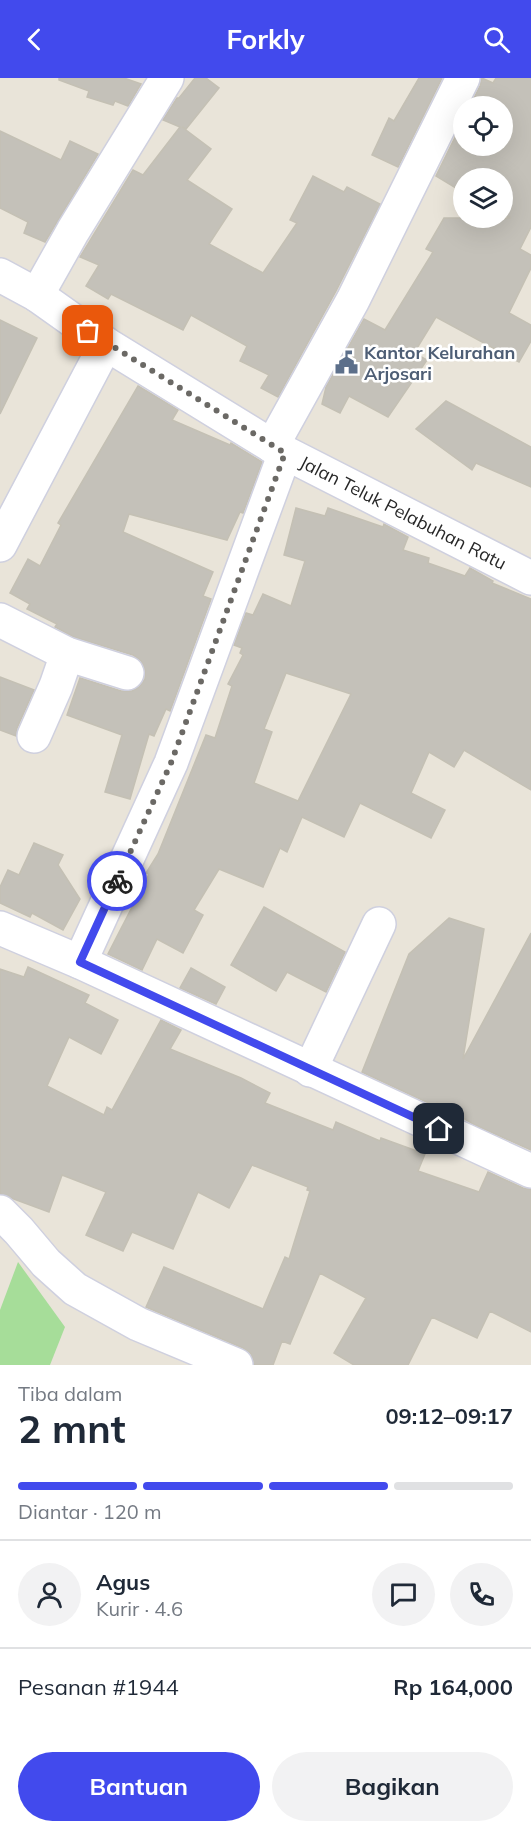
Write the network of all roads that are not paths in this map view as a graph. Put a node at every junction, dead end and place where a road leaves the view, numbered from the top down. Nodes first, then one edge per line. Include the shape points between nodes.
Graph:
1 (167, 78) edge
2 (463, 78) edge
3 (0, 275) edge
4 (37, 295) junction
5 (106, 344) junction
6 (279, 449) junction
7 (0, 545) edge
8 (531, 578) edge
9 (0, 620) edge
10 (67, 654) junction
11 (127, 673) dead end
12 (34, 736) dead end
13 (379, 924) dead end
14 (0, 928) edge
15 (80, 962) junction
16 (309, 1070) junction
17 (531, 1171) edge
18 (0, 1212) edge
19 (236, 1365) edge

1 - 4 street
2 - 6 street
3 - 4 street, Jalan Teluk Pelabuhan Ratu
4 - 5 street, Jalan Teluk Pelabuhan Ratu
5 - 6 street, Jalan Teluk Pelabuhan Ratu
5 - 7 street
6 - 8 street, Jalan Teluk Pelabuhan Ratu
6 - 15 street via 171,763
9 - 10 street
10 - 11 street
10 - 12 street
13 - 16 street
14 - 15 street
15 - 16 street
16 - 17 street
18 - 19 street via 75,1289 138,1324

